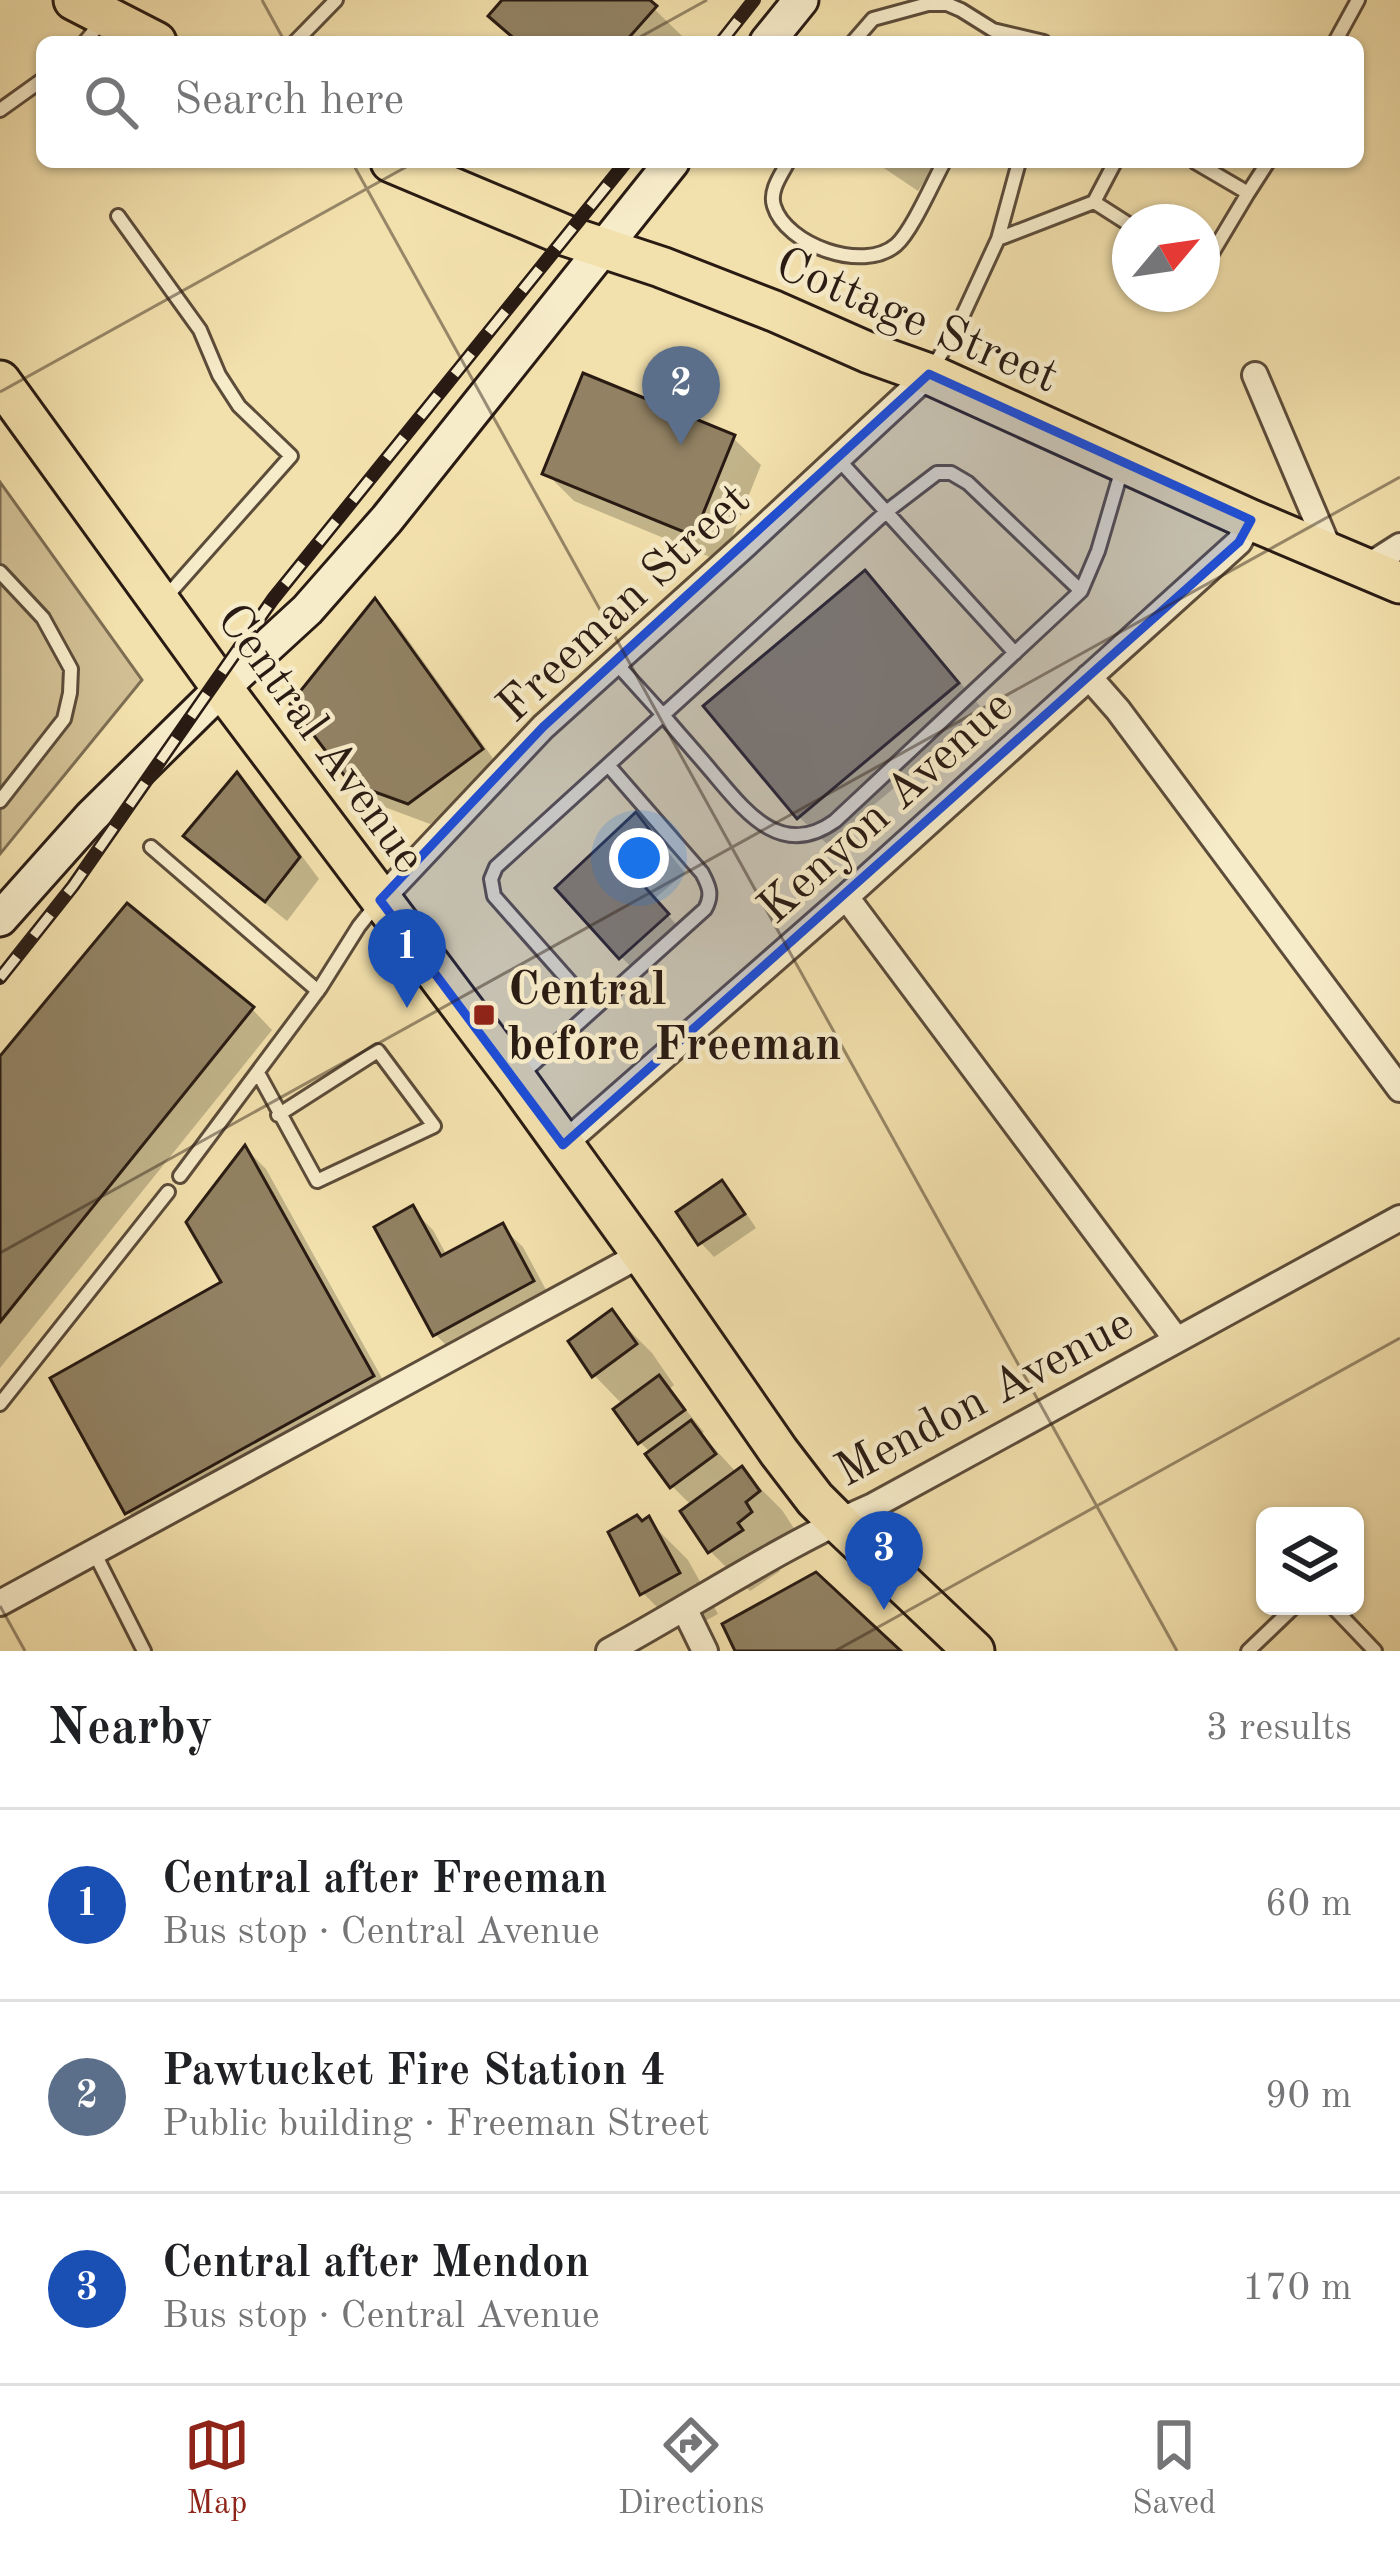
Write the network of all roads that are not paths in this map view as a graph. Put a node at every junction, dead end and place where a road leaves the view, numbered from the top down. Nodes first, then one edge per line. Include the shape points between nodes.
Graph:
1 (336, 0) edge
2 (801, 0) edge
3 (1358, 0) edge
4 (88, 19) edge
5 (138, 36) edge
6 (301, 36) edge
7 (772, 36) edge
8 (858, 36) edge
9 (990, 36) edge
10 (1338, 36) edge
11 (36, 84) edge
12 (0, 110) edge
13 (406, 168) edge
14 (667, 168) edge
15 (785, 168) edge
16 (941, 168) edge
17 (1017, 168) edge
18 (1112, 168) edge
19 (1205, 168) edge
20 (1264, 168) edge
21 (1248, 193) junction
22 (1094, 202) junction
23 (1112, 214) edge
24 (118, 216) dead end
25 (998, 239) junction
26 (1220, 240) edge
27 (604, 249) junction
28 (929, 374) junction
29 (1255, 375) dead end
30 (0, 381) edge
31 (838, 459) junction
32 (1124, 462) junction
33 (886, 512) junction
34 (1251, 520) junction
35 (1400, 546) edge
36 (1365, 568) edge
37 (0, 572) edge
38 (1081, 591) junction
39 (162, 602) junction
40 (1015, 653) junction
41 (615, 662) junction
42 (1089, 677) junction
43 (221, 688) junction
44 (663, 715) junction
45 (608, 765) junction
46 (0, 801) edge
47 (151, 847) dead end
48 (845, 897) junction
49 (380, 900) junction
50 (0, 919) edge
51 (318, 991) junction
52 (594, 1009) junction
53 (258, 1073) junction
54 (516, 1079) junction
55 (1400, 1089) edge
56 (278, 1115) junction
57 (563, 1145) junction
58 (180, 1176) dead end
59 (168, 1192) dead end
60 (1400, 1218) edge
61 (642, 1253) junction
62 (1176, 1339) junction
63 (0, 1404) edge
64 (837, 1522) junction
65 (94, 1552) junction
66 (0, 1603) edge
67 (685, 1610) junction
68 (1285, 1615) edge
69 (1341, 1615) edge
70 (143, 1651) edge
71 (609, 1651) edge
72 (705, 1651) edge
73 (974, 1651) edge
74 (1248, 1651) edge
75 (1375, 1651) edge

1 - 6 lane
2 - 7 main road
3 - 10 lane
4 - 5 main road
8 - 9 lane via 873,20 946,4
11 - 12 lane
13 - 27 main road, Cottage Street
14 - 27 main road
15 - 16 lane via 774,191 777,212 805,241 856,258 901,241
17 - 25 lane
18 - 22 lane
19 - 21 lane
20 - 21 lane
21 - 26 lane
22 - 23 lane
22 - 25 lane
24 - 39 lane via 200,330 239,406 290,456
25 - 28 lane
27 - 28 main road, Cottage Street
27 - 43 main road via 308,610
28 - 31 street, Freeman Street
28 - 32 main road, Cottage Street
29 - 36 street
30 - 39 main road, Central Avenue
31 - 33 lane
31 - 41 street, Freeman Street
32 - 34 main road, Cottage Street
32 - 38 lane
33 - 38 lane via 937,473 951,473
33 - 40 lane
33 - 44 lane
34 - 36 main road, Cottage Street
34 - 42 street, Kenyon Avenue via 1239,542
35 - 36 street
37 - 46 lane via 43,618 71,669 64,719
38 - 40 lane
39 - 43 main road, Central Avenue
40 - 44 lane via 820,832 791,836 760,823
41 - 44 lane
41 - 49 street, Freeman Street
42 - 48 street, Kenyon Avenue
42 - 55 street
43 - 49 main road, Central Avenue
43 - 50 main road
44 - 45 lane
45 - 52 lane via 702,873 710,901
45 - 52 lane via 491,879 494,896
47 - 51 lane
48 - 57 street, Kenyon Avenue
48 - 62 street
49 - 51 lane
49 - 54 main road, Central Avenue
51 - 53 lane
52 - 54 lane
53 - 56 lane
53 - 58 lane
54 - 57 main road, Central Avenue
56 - 56 lane via 317,1180 434,1126 378,1051
57 - 61 main road, Central Avenue
59 - 63 lane
60 - 62 street, Mendon Avenue
61 - 64 main road, Central Avenue
61 - 65 street
62 - 64 street, Mendon Avenue
64 - 67 street, Mendon Avenue
64 - 73 main road, Central Avenue
65 - 66 street
65 - 70 lane
67 - 71 street, Mendon Avenue
67 - 72 street
68 - 74 lane
69 - 75 lane

